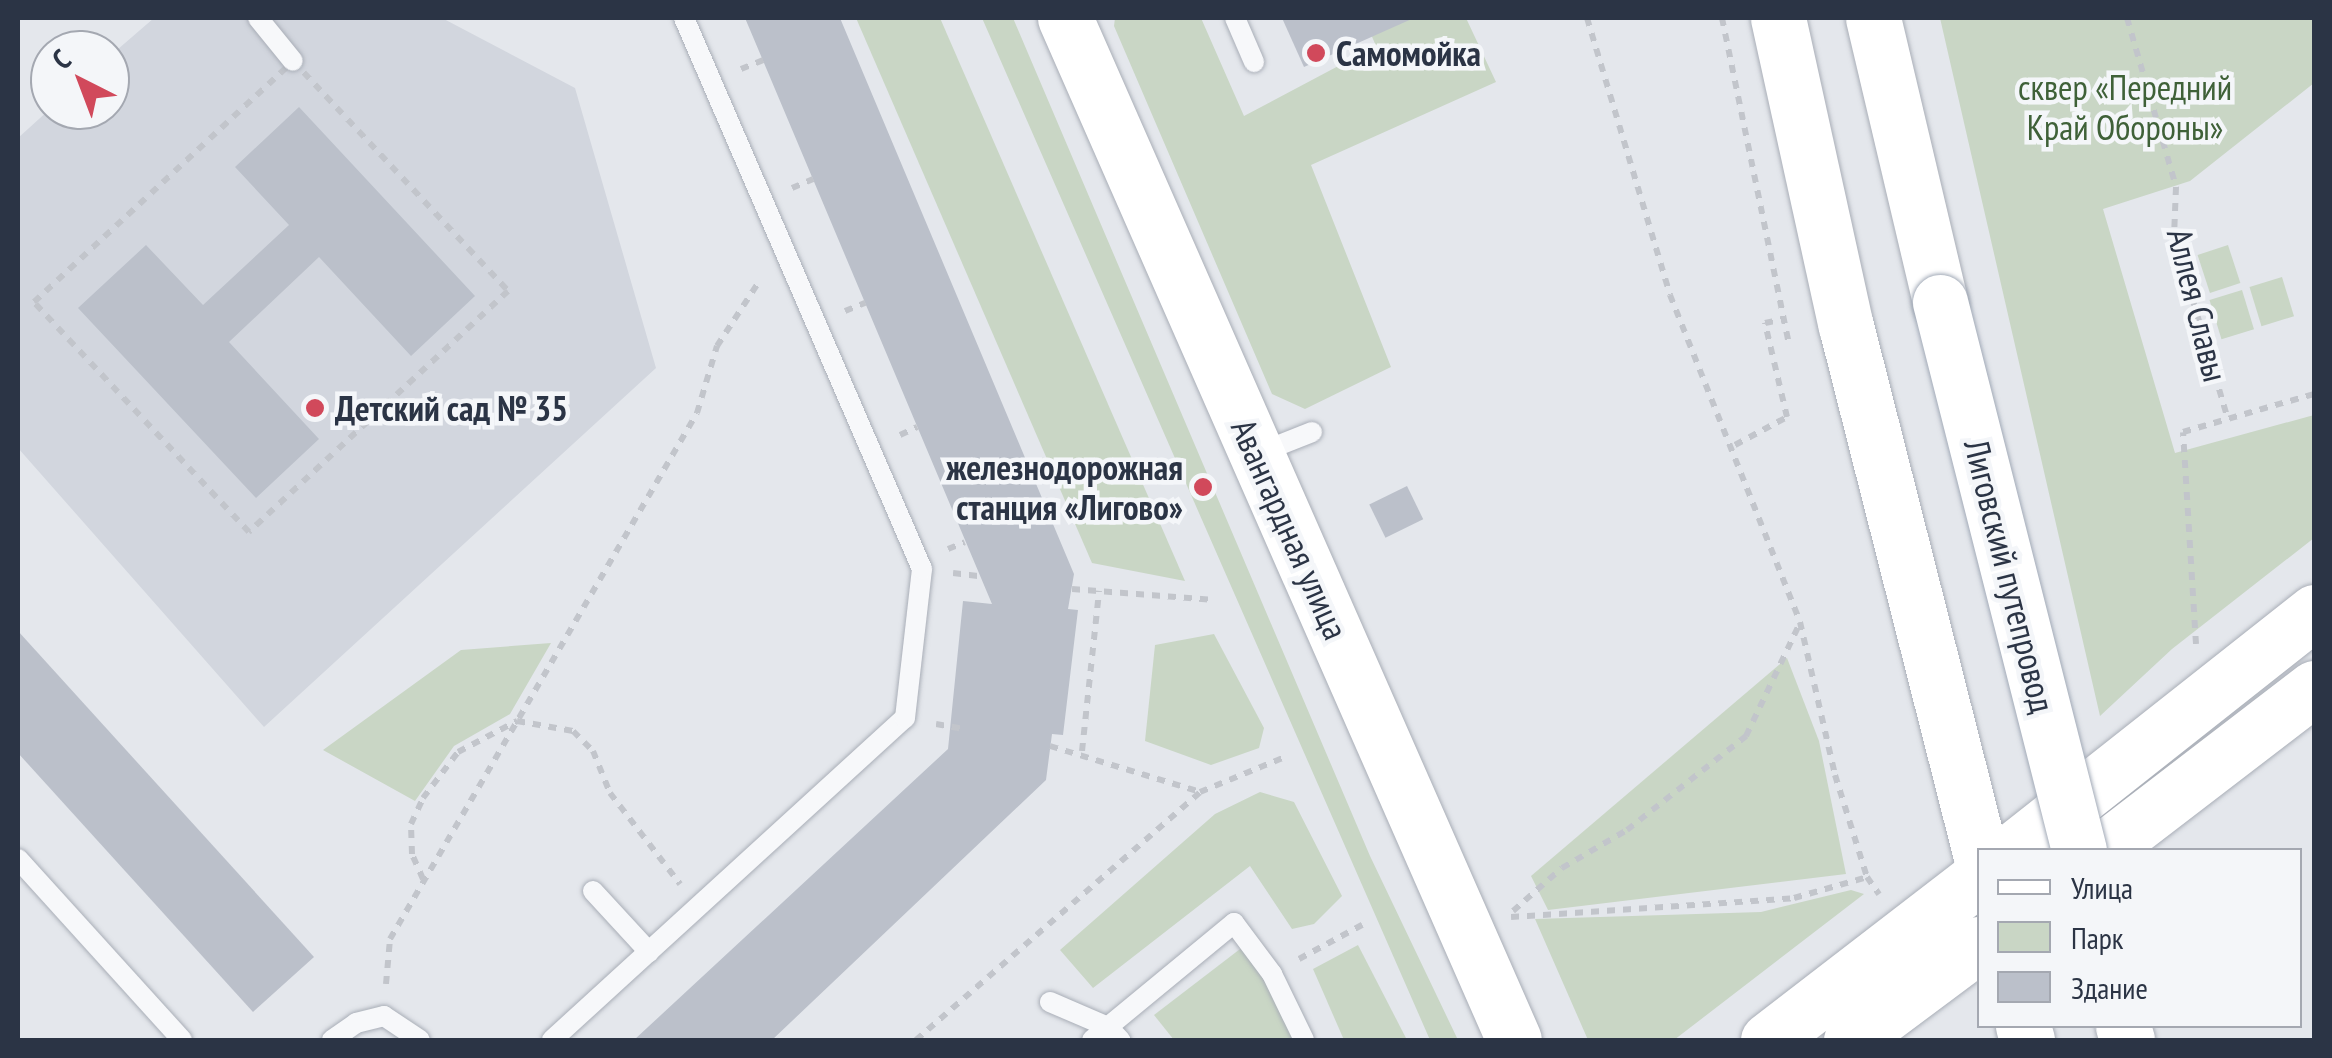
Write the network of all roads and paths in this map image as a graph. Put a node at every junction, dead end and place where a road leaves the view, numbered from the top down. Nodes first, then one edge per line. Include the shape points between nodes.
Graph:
1 (258, 18) edge
2 (684, 18) edge
3 (1065, 18) edge
4 (1235, 18) edge
5 (1587, 18) edge
6 (1722, 18) edge
7 (1778, 18) edge
8 (1873, 18) edge
9 (2128, 18) edge
10 (293, 61) junction
11 (1254, 62) dead end
12 (741, 309) dead end
13 (1784, 319) junction
14 (1789, 343) dead end
15 (2314, 394) edge
16 (2228, 419) junction
17 (1312, 432) dead end
18 (1734, 445) junction
19 (1258, 454) junction
20 (1072, 589) dead end
21 (1099, 592) junction
22 (1215, 600) dead end
23 (2314, 612) edge
24 (1800, 622) junction
25 (2195, 632) dead end
26 (2314, 688) edge
27 (516, 721) junction
28 (1050, 746) dead end
29 (1082, 751) junction
30 (1285, 757) dead end
31 (1200, 792) junction
32 (1979, 848) edge
33 (2017, 848) edge
34 (2078, 848) edge
35 (2107, 848) edge
36 (18, 859) edge
37 (1867, 877) junction
38 (1977, 879) edge
39 (423, 880) junction
40 (594, 892) dead end
41 (1883, 898) dead end
42 (700, 906) junction
43 (1362, 926) dead end
44 (1977, 946) edge
45 (649, 952) junction
46 (1272, 974) junction
47 (1050, 1002) dead end
48 (384, 1016) junction
49 (1107, 1036) edge
50 (182, 1040) edge
51 (332, 1040) edge
52 (420, 1040) edge
53 (552, 1040) edge
54 (916, 1040) edge
55 (1304, 1040) edge
56 (1514, 1040) edge
57 (1768, 1040) edge
58 (1851, 1040) edge

1 - 10 lane
2 - 42 lane via 922,570 905,718
3 - 19 main road, Авангардная улица
4 - 11 lane
5 - 18 path via 1664,278
6 - 13 path
7 - 32 main road via 1846,326
8 - 34 main road, Лиговский путепровод, bridge
9 - 16 path, Аллея Славы via 2176,187 2174,236
10 - 10 path via 508,291 249,532 34,302
12 - 27 path via 717,346 697,413
13 - 14 path
13 - 18 path via 1765,323 1786,417
15 - 16 path
16 - 25 path via 2183,432
17 - 19 lane
18 - 24 path
19 - 56 main road, Авангардная улица
20 - 21 path
21 - 22 path
21 - 29 path
23 - 33 main road
24 - 37 path via 1834,774
24 - 37 path via 1746,736 1627,830 1562,868 1507,917 1794,898
26 - 35 main road
27 - 39 path
27 - 39 path via 458,752 423,798 411,824 412,854
27 - 42 path via 573,731 592,751 610,793
28 - 29 path
29 - 31 path
30 - 31 path
31 - 54 path
36 - 50 lane
37 - 41 path
38 - 57 main road
39 - 48 path via 390,939
40 - 45 lane
42 - 45 lane
43 - 46 path
44 - 58 main road
45 - 53 lane
46 - 49 lane via 1234,923
46 - 55 lane
47 - 49 lane
48 - 51 lane via 356,1023
48 - 52 lane

